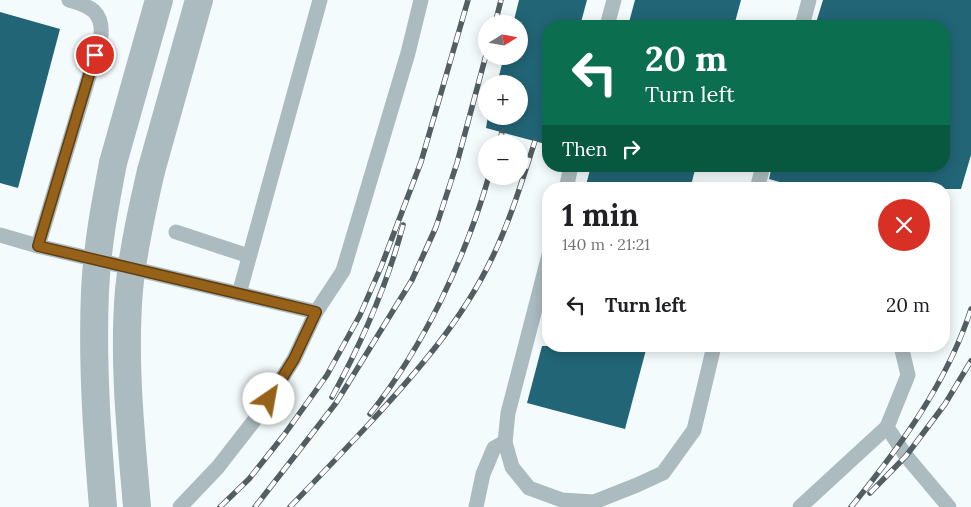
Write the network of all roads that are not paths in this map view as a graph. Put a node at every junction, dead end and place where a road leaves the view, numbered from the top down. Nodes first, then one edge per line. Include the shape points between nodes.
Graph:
1 (69, 0) edge
2 (159, 0) edge
3 (199, 0) edge
4 (320, 0) edge
5 (421, 0) edge
6 (614, 0) edge
7 (810, 0) edge
8 (609, 20) edge
9 (804, 20) edge
10 (176, 232) dead end
11 (0, 235) edge
12 (38, 246) junction
13 (248, 256) junction
14 (542, 282) edge
15 (238, 294) junction
16 (316, 312) junction
17 (713, 352) edge
18 (902, 352) edge
19 (887, 427) junction
20 (505, 442) junction
21 (102, 507) edge
22 (137, 507) edge
23 (180, 507) edge
24 (476, 507) edge
25 (800, 507) edge
26 (949, 507) edge

1 - 12 lane via 95,12 102,24 101,36
2 - 21 street, bridge via 113,163 100,235 93,342
3 - 22 street, bridge via 151,171 136,237 129,291 128,394
4 - 13 lane
5 - 16 lane via 344,271
6 - 8 lane
7 - 9 lane
10 - 13 lane
11 - 12 lane
12 - 15 lane
13 - 15 lane
14 - 20 lane via 508,413
15 - 16 lane
16 - 23 lane via 294,359 260,413 218,467
17 - 20 lane via 694,430 663,473 645,481 594,502 562,500 529,488 512,468
18 - 19 lane via 908,375
19 - 25 lane
19 - 26 lane via 906,456
20 - 24 lane via 494,448 483,474

